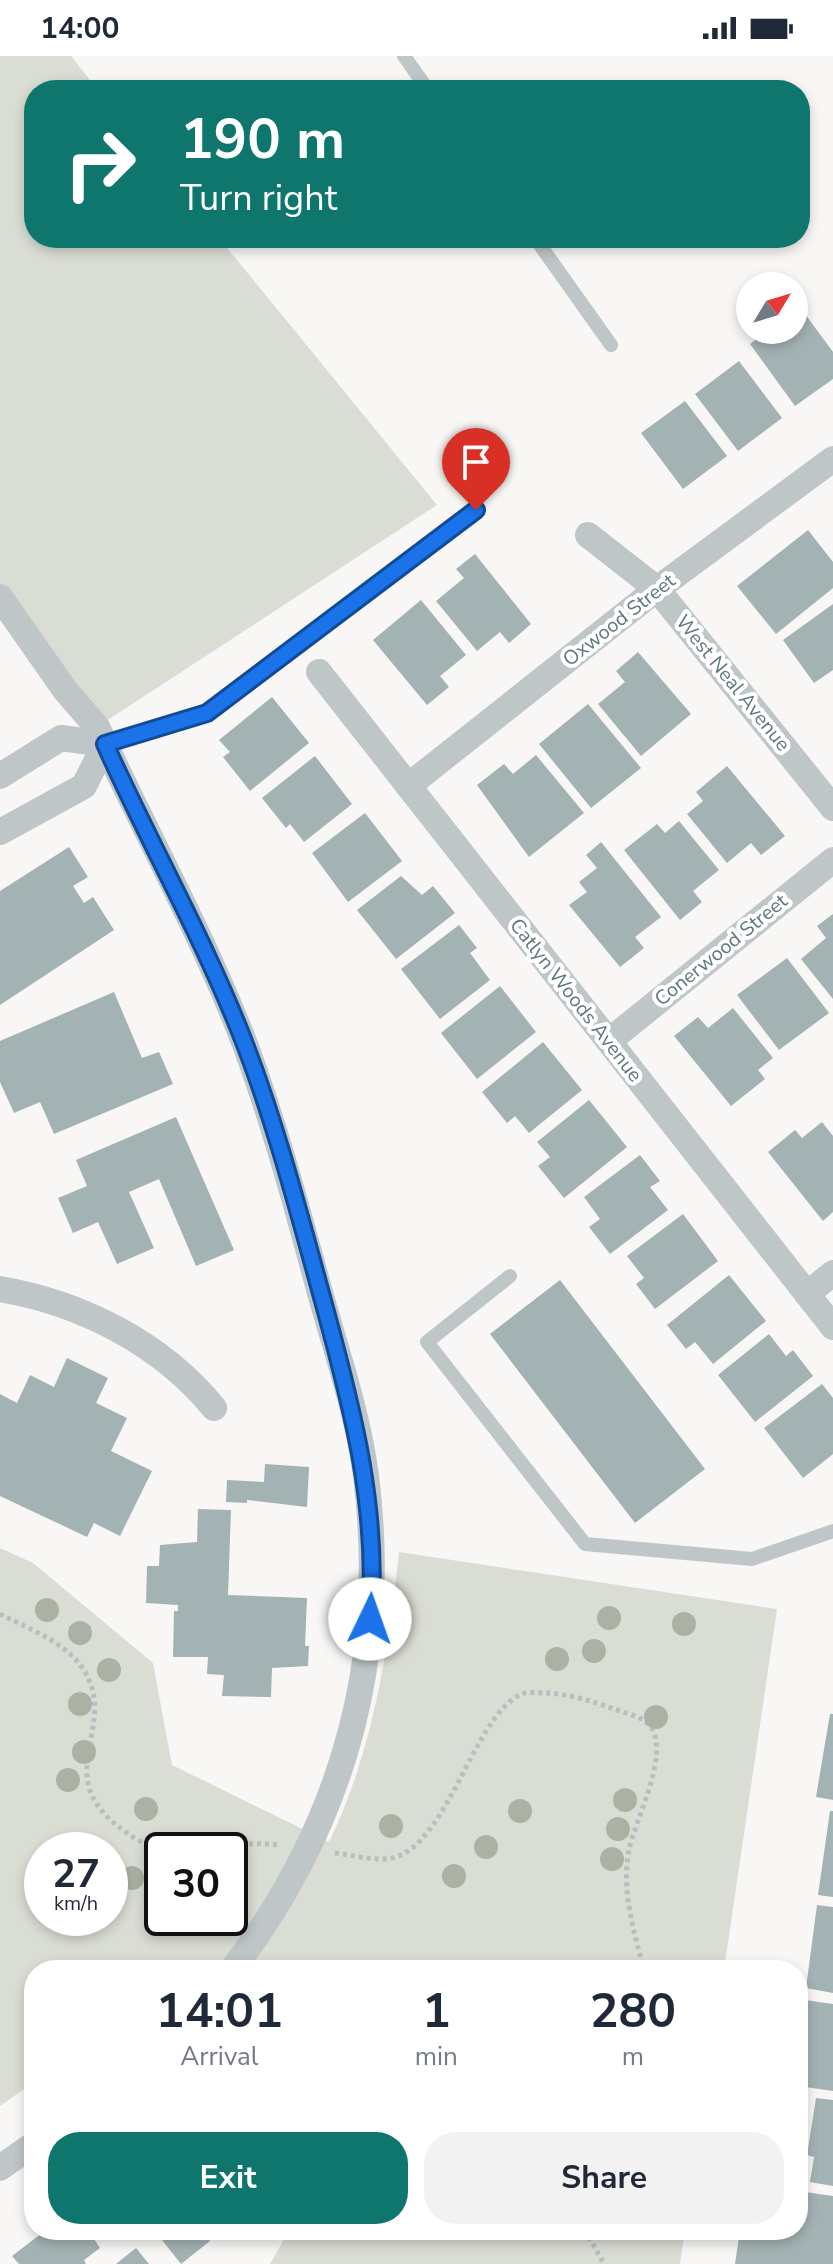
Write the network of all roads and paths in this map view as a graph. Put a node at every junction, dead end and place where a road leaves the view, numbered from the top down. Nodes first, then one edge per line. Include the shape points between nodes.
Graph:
1 (404, 56) edge
2 (421, 80) edge
3 (542, 248) edge
4 (611, 345) dead end
5 (833, 459) edge
6 (476, 510) dead end
7 (588, 535) dead end
8 (657, 589) junction
9 (0, 597) edge
10 (319, 672) dead end
11 (105, 744) junction
12 (0, 776) edge
13 (408, 786) junction
14 (833, 808) edge
15 (0, 832) edge
16 (833, 860) edge
17 (609, 1041) junction
18 (833, 1273) edge
19 (510, 1276) dead end
20 (0, 1289) edge
21 (807, 1294) junction
22 (833, 1327) edge
23 (214, 1408) dead end
24 (833, 1531) edge
25 (0, 1614) edge
26 (307, 1849) junction
27 (239, 1960) edge
28 (642, 1960) edge
29 (24, 2151) edge
30 (0, 2168) edge
31 (591, 2240) edge
32 (604, 2264) edge

1 - 2 lane
3 - 4 lane
5 - 8 street, Oxwood Street
6 - 11 lane via 207,713
7 - 8 street, West Neal Avenue
8 - 13 street, Oxwood Street
8 - 14 street, West Neal Avenue
9 - 11 street
10 - 13 street, Catlyn Woods Avenue
11 - 12 street via 61,738
11 - 15 street via 84,786
11 - 26 street via 203,945 246,1047 296,1206 366,1476 373,1589 360,1703 327,1812
13 - 17 street, Catlyn Woods Avenue
16 - 17 street, Conerwood Street
17 - 21 street, Catlyn Woods Avenue
18 - 21 street
19 - 24 lane via 427,1342 585,1544 752,1559
20 - 23 street via 66,1307 126,1333 190,1379
21 - 22 street, Catlyn Woods Avenue
25 - 26 path via 51,1641 83,1668 96,1720 84,1772 92,1798 115,1824 148,1845 237,1842
26 - 27 street
26 - 28 path via 377,1858 399,1857 416,1845 434,1826 475,1749 507,1706 524,1693 574,1698 634,1716 650,1725 656,1740 655,1765 629,1850 627,1881
29 - 30 street
31 - 32 path

